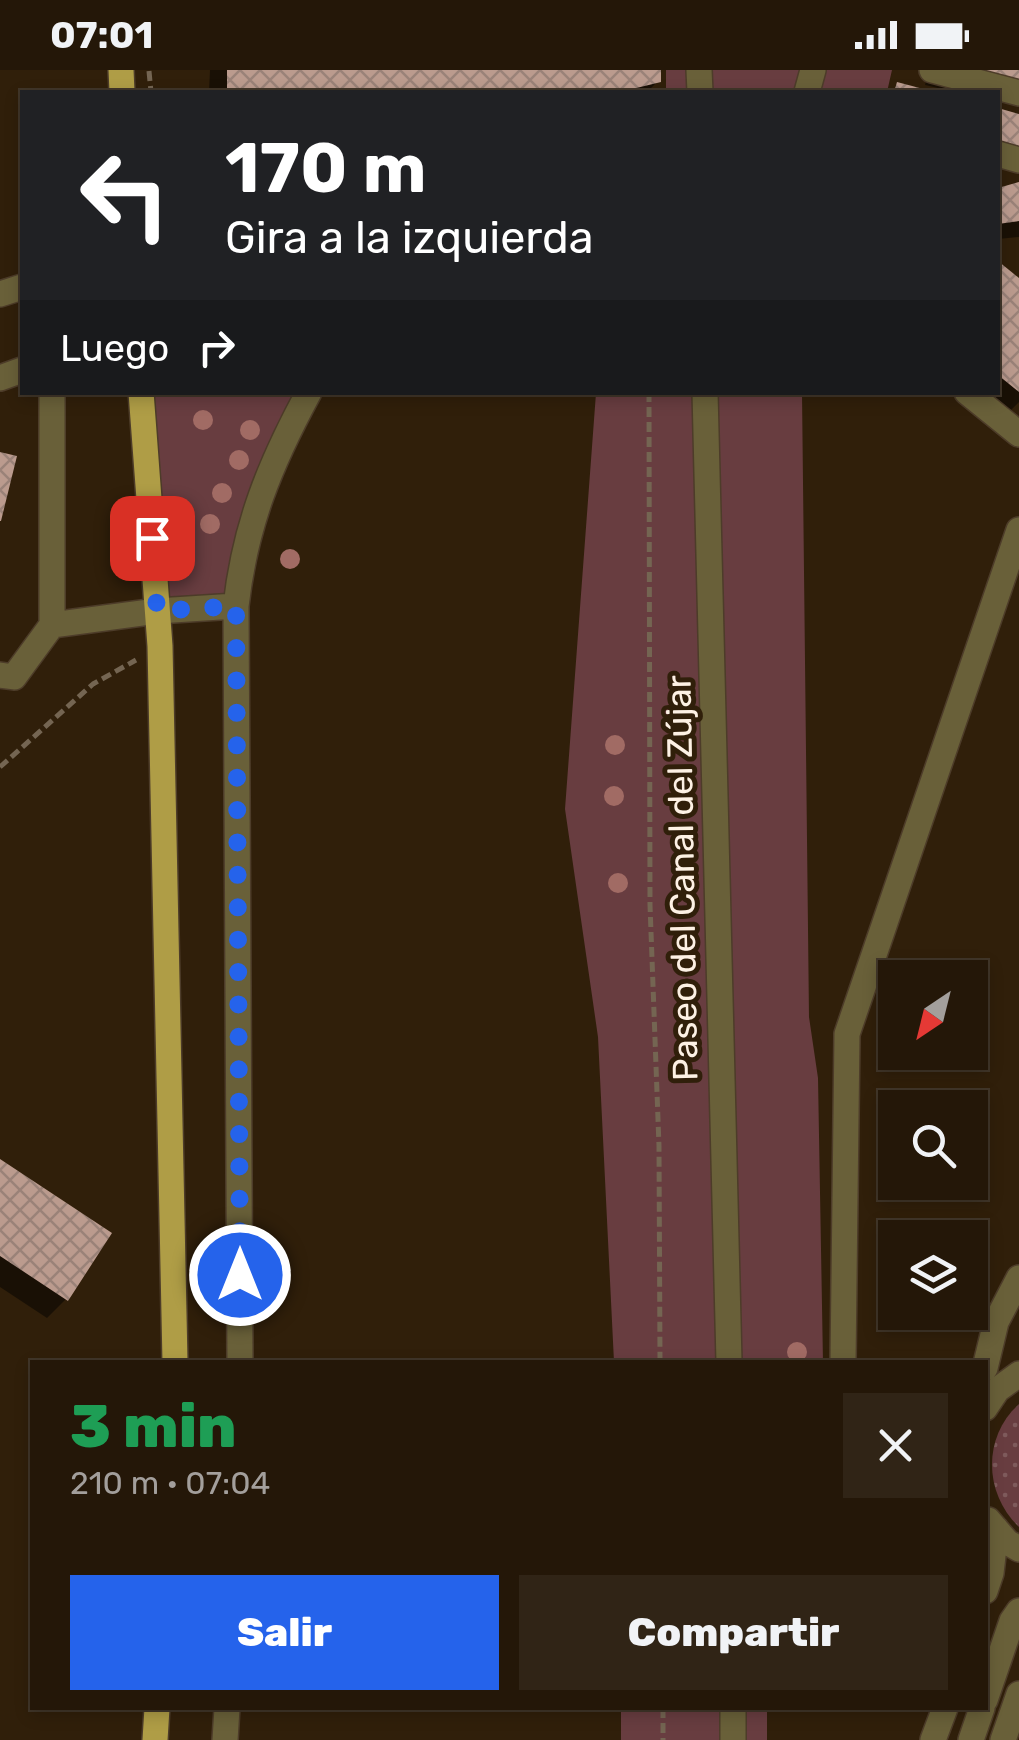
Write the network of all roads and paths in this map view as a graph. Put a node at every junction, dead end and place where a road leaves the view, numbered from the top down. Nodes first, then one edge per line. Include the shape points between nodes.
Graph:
1 (932, 70) edge
2 (1019, 93) edge
3 (52, 395) edge
4 (141, 395) edge
5 (308, 395) edge
6 (648, 395) edge
7 (706, 395) edge
8 (971, 395) edge
9 (1019, 434) edge
10 (1019, 530) edge
11 (236, 606) junction
12 (157, 611) junction
13 (52, 626) junction
14 (160, 646) junction
15 (0, 675) edge
16 (0, 767) edge
17 (1019, 1278) edge
18 (174, 1360) edge
19 (240, 1360) edge
20 (660, 1360) edge
21 (728, 1360) edge
22 (844, 1360) edge
23 (987, 1360) edge
24 (1019, 1374) edge
25 (988, 1404) edge
26 (990, 1523) edge
27 (1019, 1549) edge
28 (988, 1582) edge
29 (1019, 1611) edge
30 (988, 1691) edge
31 (1019, 1694) edge
32 (157, 1710) edge
33 (227, 1710) edge
34 (663, 1710) edge
35 (732, 1710) edge
36 (944, 1710) edge
37 (981, 1710) edge
38 (154, 1740) edge
39 (224, 1740) edge
40 (663, 1740) edge
41 (733, 1740) edge
42 (933, 1740) edge
43 (971, 1740) edge
44 (1002, 1740) edge

1 - 2 street
3 - 13 street
4 - 12 main road
5 - 11 street via 258,502
6 - 20 path
7 - 21 street, Paseo del Canal del Zújar
8 - 9 street
10 - 22 street via 847,1034
11 - 12 street
11 - 19 street
12 - 13 street
12 - 14 main road
13 - 15 street via 14,677
14 - 16 path via 93,684
14 - 18 main road
17 - 23 street via 996,1322
24 - 25 street
26 - 27 street
26 - 28 street
29 - 30 street
31 - 44 street
32 - 38 main road
33 - 39 street
34 - 40 path
35 - 41 street
36 - 42 street
37 - 43 street

